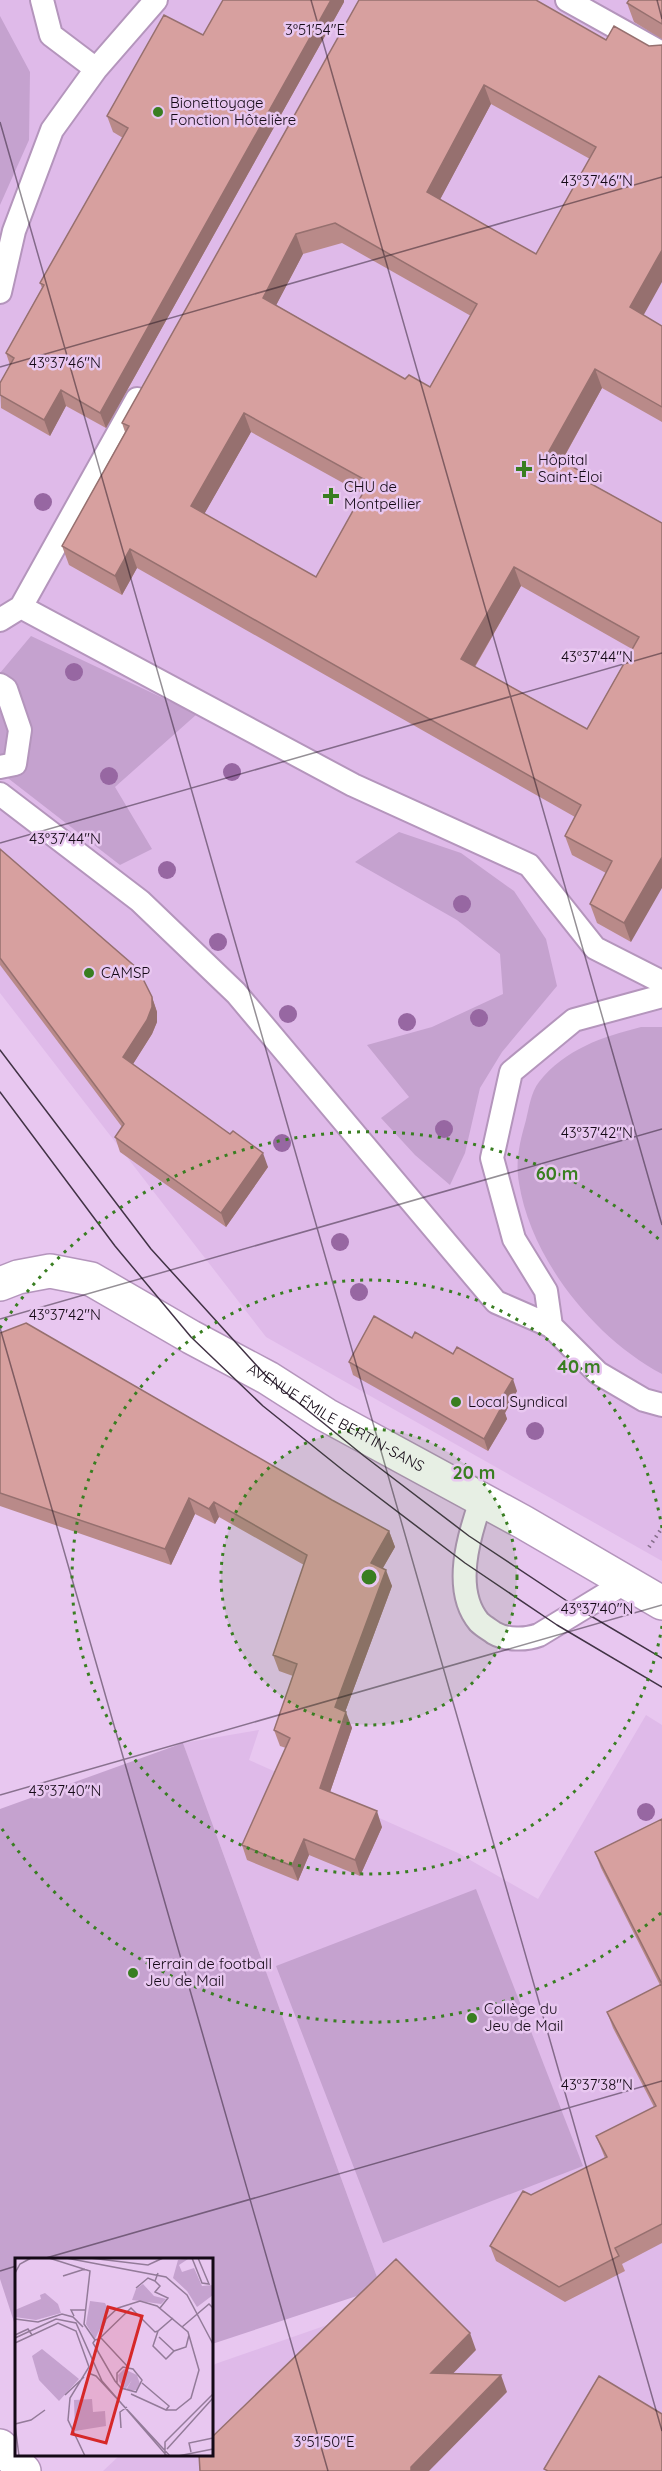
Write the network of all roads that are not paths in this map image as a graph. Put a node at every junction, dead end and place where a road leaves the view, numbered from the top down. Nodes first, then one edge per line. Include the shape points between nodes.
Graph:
1 (42, 0) edge
2 (156, 0) edge
3 (567, 0) edge
4 (662, 53) edge
5 (96, 69) junction
6 (0, 292) edge
7 (147, 380) edge
8 (21, 607) junction
9 (0, 620) edge
10 (0, 685) edge
11 (0, 767) edge
12 (0, 794) edge
13 (662, 982) edge
14 (662, 996) edge
15 (0, 1284) edge
16 (551, 1326) junction
17 (662, 1405) edge
18 (481, 1501) junction
19 (626, 1582) junction
20 (662, 1603) edge
21 (0, 2446) edge
22 (24, 2471) edge

1 - 5 lane via 51,35
2 - 5 lane
3 - 4 lane
5 - 6 lane via 52,130 14,231
7 - 8 lane
8 - 9 lane
8 - 13 lane via 353,785 530,865 595,948
10 - 11 lane via 6,689 21,730 15,764
12 - 16 lane via 140,901 236,993 496,1302
14 - 16 lane via 574,1020 511,1072 492,1158 514,1239 546,1291
15 - 18 street, AVENUE ÉMILE BERTIN-SANS via 50,1271 91,1279
16 - 17 lane via 598,1373 644,1400
18 - 19 street, AVENUE ÉMILE BERTIN-SANS
18 - 19 lane via 465,1563 467,1600 479,1623 503,1638 534,1637
19 - 20 street, AVENUE ÉMILE BERTIN-SANS
21 - 22 street

